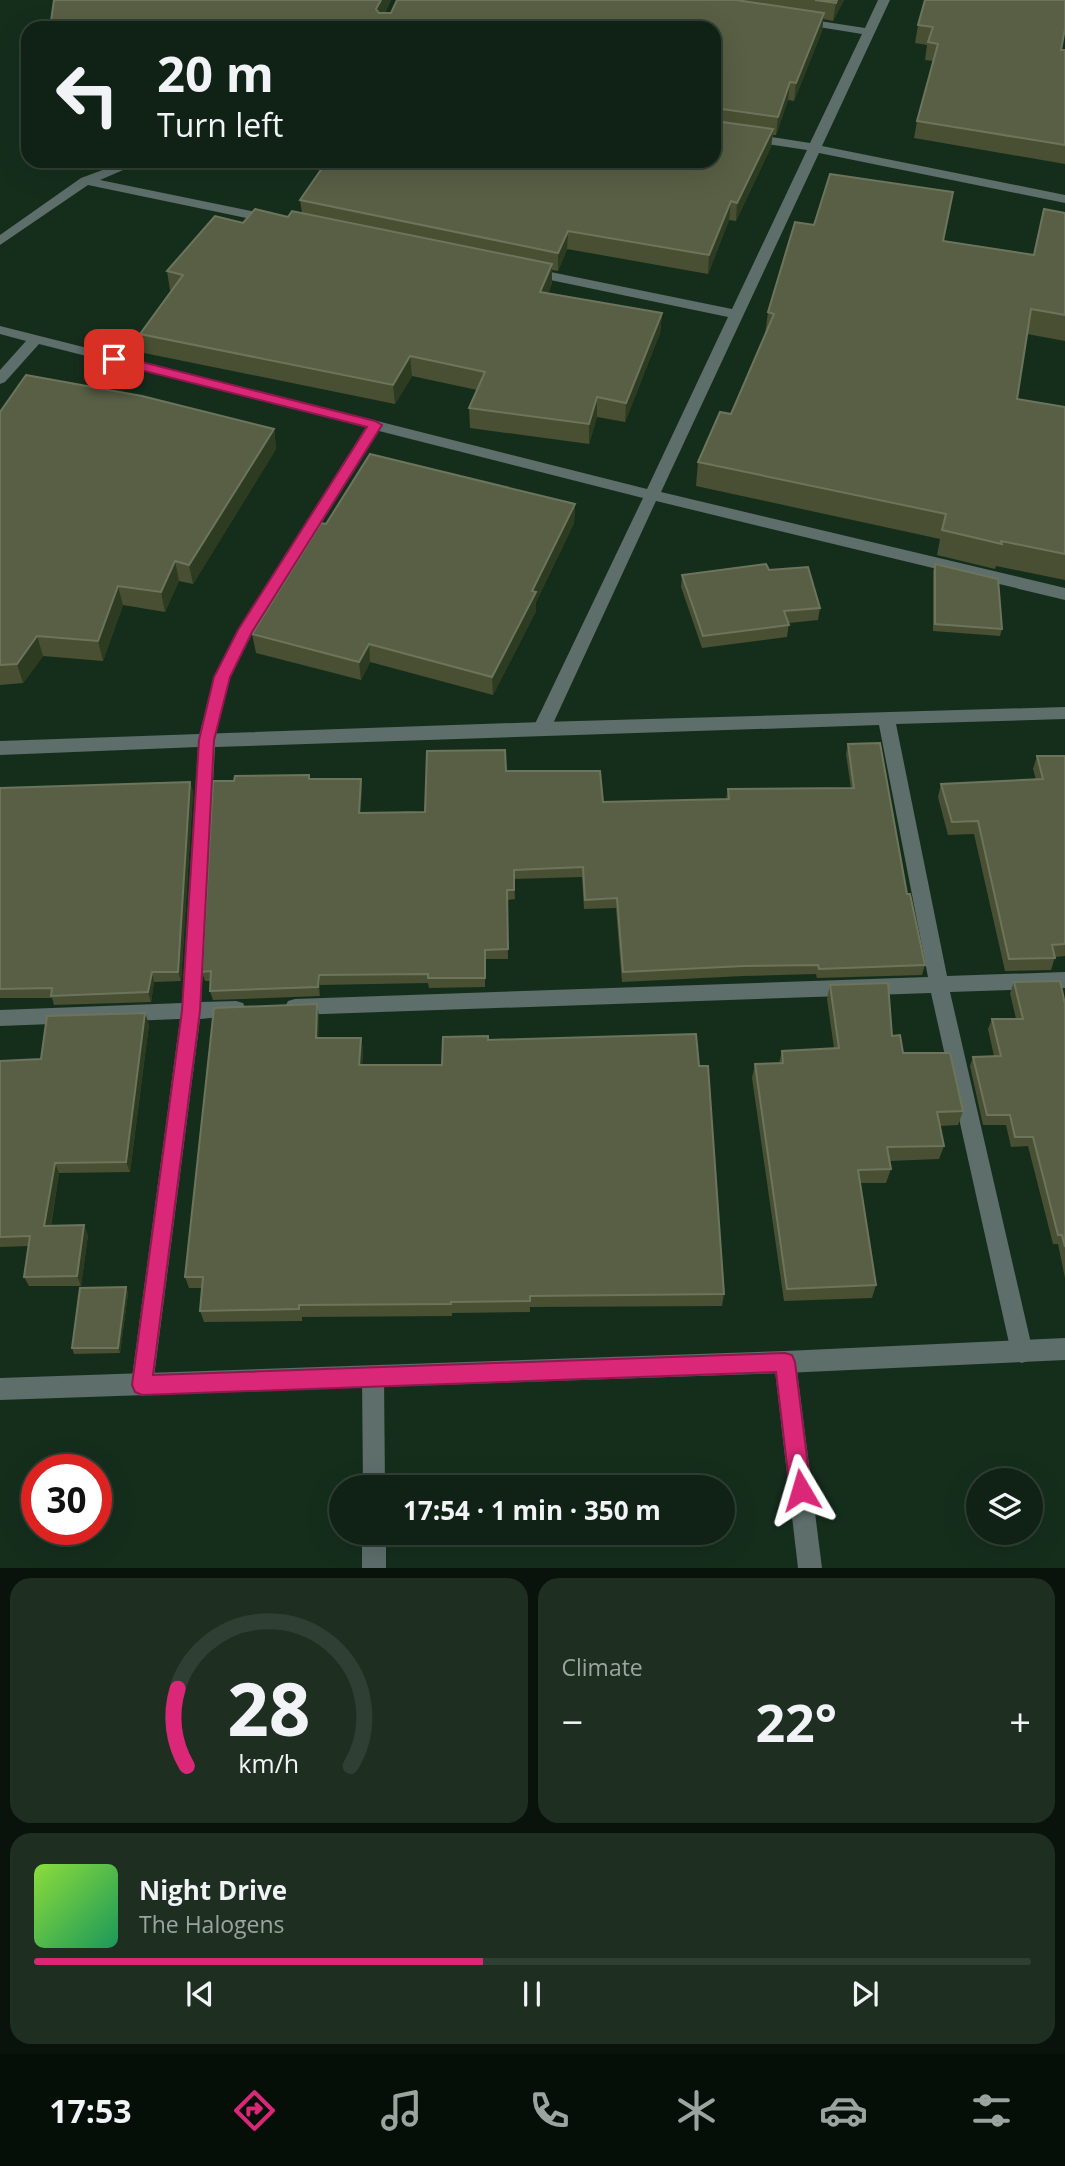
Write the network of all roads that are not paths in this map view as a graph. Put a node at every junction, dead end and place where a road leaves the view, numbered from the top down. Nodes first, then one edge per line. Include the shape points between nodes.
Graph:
1 (884, 0) edge
2 (790, 20) edge
3 (870, 32) junction
4 (721, 133) edge
5 (815, 148) junction
6 (120, 168) edge
7 (86, 181) junction
8 (1065, 199) edge
9 (289, 223) edge
10 (0, 241) edge
11 (519, 270) edge
12 (736, 314) junction
13 (0, 330) edge
14 (36, 339) junction
15 (0, 379) edge
16 (375, 425) junction
17 (652, 495) junction
18 (1065, 594) edge
19 (1065, 713) edge
20 (886, 719) junction
21 (542, 728) junction
22 (206, 740) junction
23 (0, 748) edge
24 (1065, 980) edge
25 (939, 985) junction
26 (191, 1011) junction
27 (0, 1018) edge
28 (1065, 1349) edge
29 (1023, 1352) junction
30 (785, 1362) junction
31 (373, 1377) junction
32 (142, 1385) junction
33 (0, 1389) edge
34 (374, 1475) edge
35 (374, 1545) edge
36 (374, 1567) edge
37 (810, 1567) edge

1 - 3 street
2 - 3 street
3 - 5 street
4 - 5 street
5 - 8 street
5 - 12 street
6 - 7 street
7 - 9 street
7 - 10 street
11 - 12 street
12 - 17 street
13 - 14 street
14 - 15 street
14 - 16 street
16 - 17 street
16 - 22 street via 246,630 222,677
17 - 18 street
17 - 21 street
19 - 20 street
20 - 21 street
20 - 25 street
21 - 22 street
22 - 23 street
22 - 26 street
24 - 25 street
25 - 26 street
25 - 29 street
26 - 27 street
26 - 32 street
28 - 29 street
29 - 30 street
30 - 31 street
30 - 37 street
31 - 32 street
31 - 34 street
32 - 33 street
35 - 36 street

